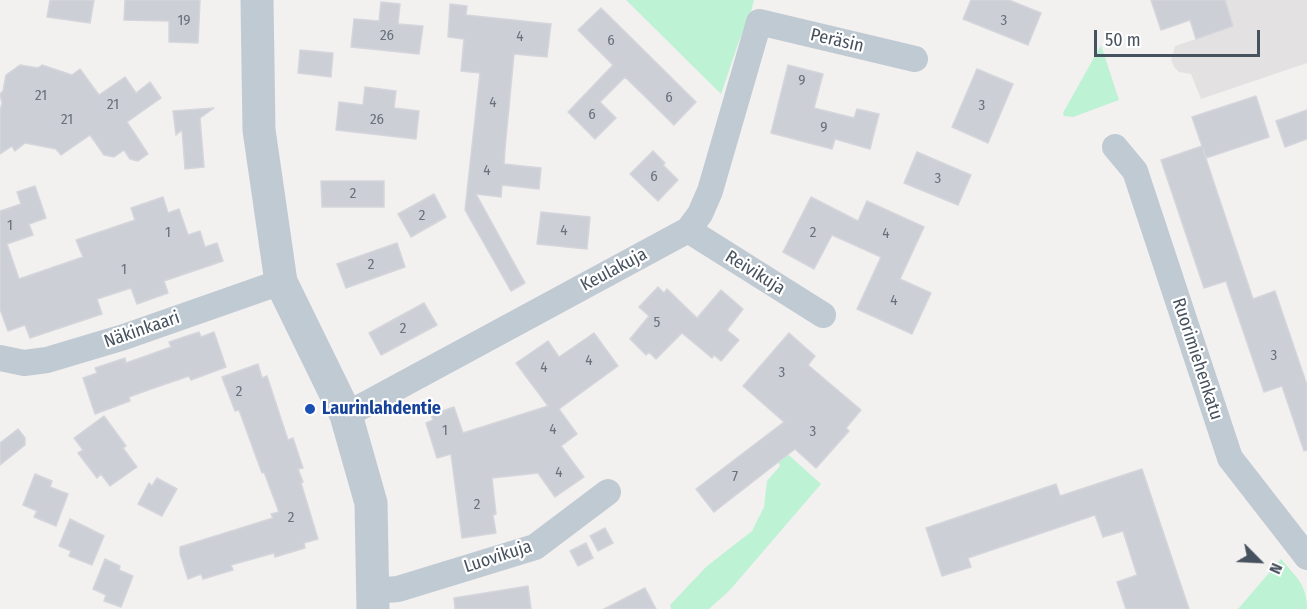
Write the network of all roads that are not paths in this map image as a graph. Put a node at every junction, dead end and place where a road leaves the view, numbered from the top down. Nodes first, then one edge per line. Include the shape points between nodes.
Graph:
1 (257, 0) edge
2 (759, 22) joint
3 (915, 59) dead end
4 (1115, 147) dead end
5 (688, 230) junction
6 (281, 282) junction
7 (823, 315) dead end
8 (0, 358) edge
9 (346, 415) junction
10 (608, 492) dead end
11 (1307, 558) edge
12 (373, 600) edge

1 - 6 street via 259,130
2 - 3 street, Peräsin
2 - 5 street, Keulakuja via 710,191
4 - 11 street, Ruorimiehenkatu via 1135,171 1230,458
5 - 7 street, Reivikuja
5 - 9 street, Keulakuja
6 - 8 street, Näkinkaari via 47,360 24,363
6 - 9 street
9 - 12 street via 370,503
10 - 12 street, Luovikuja via 535,547

